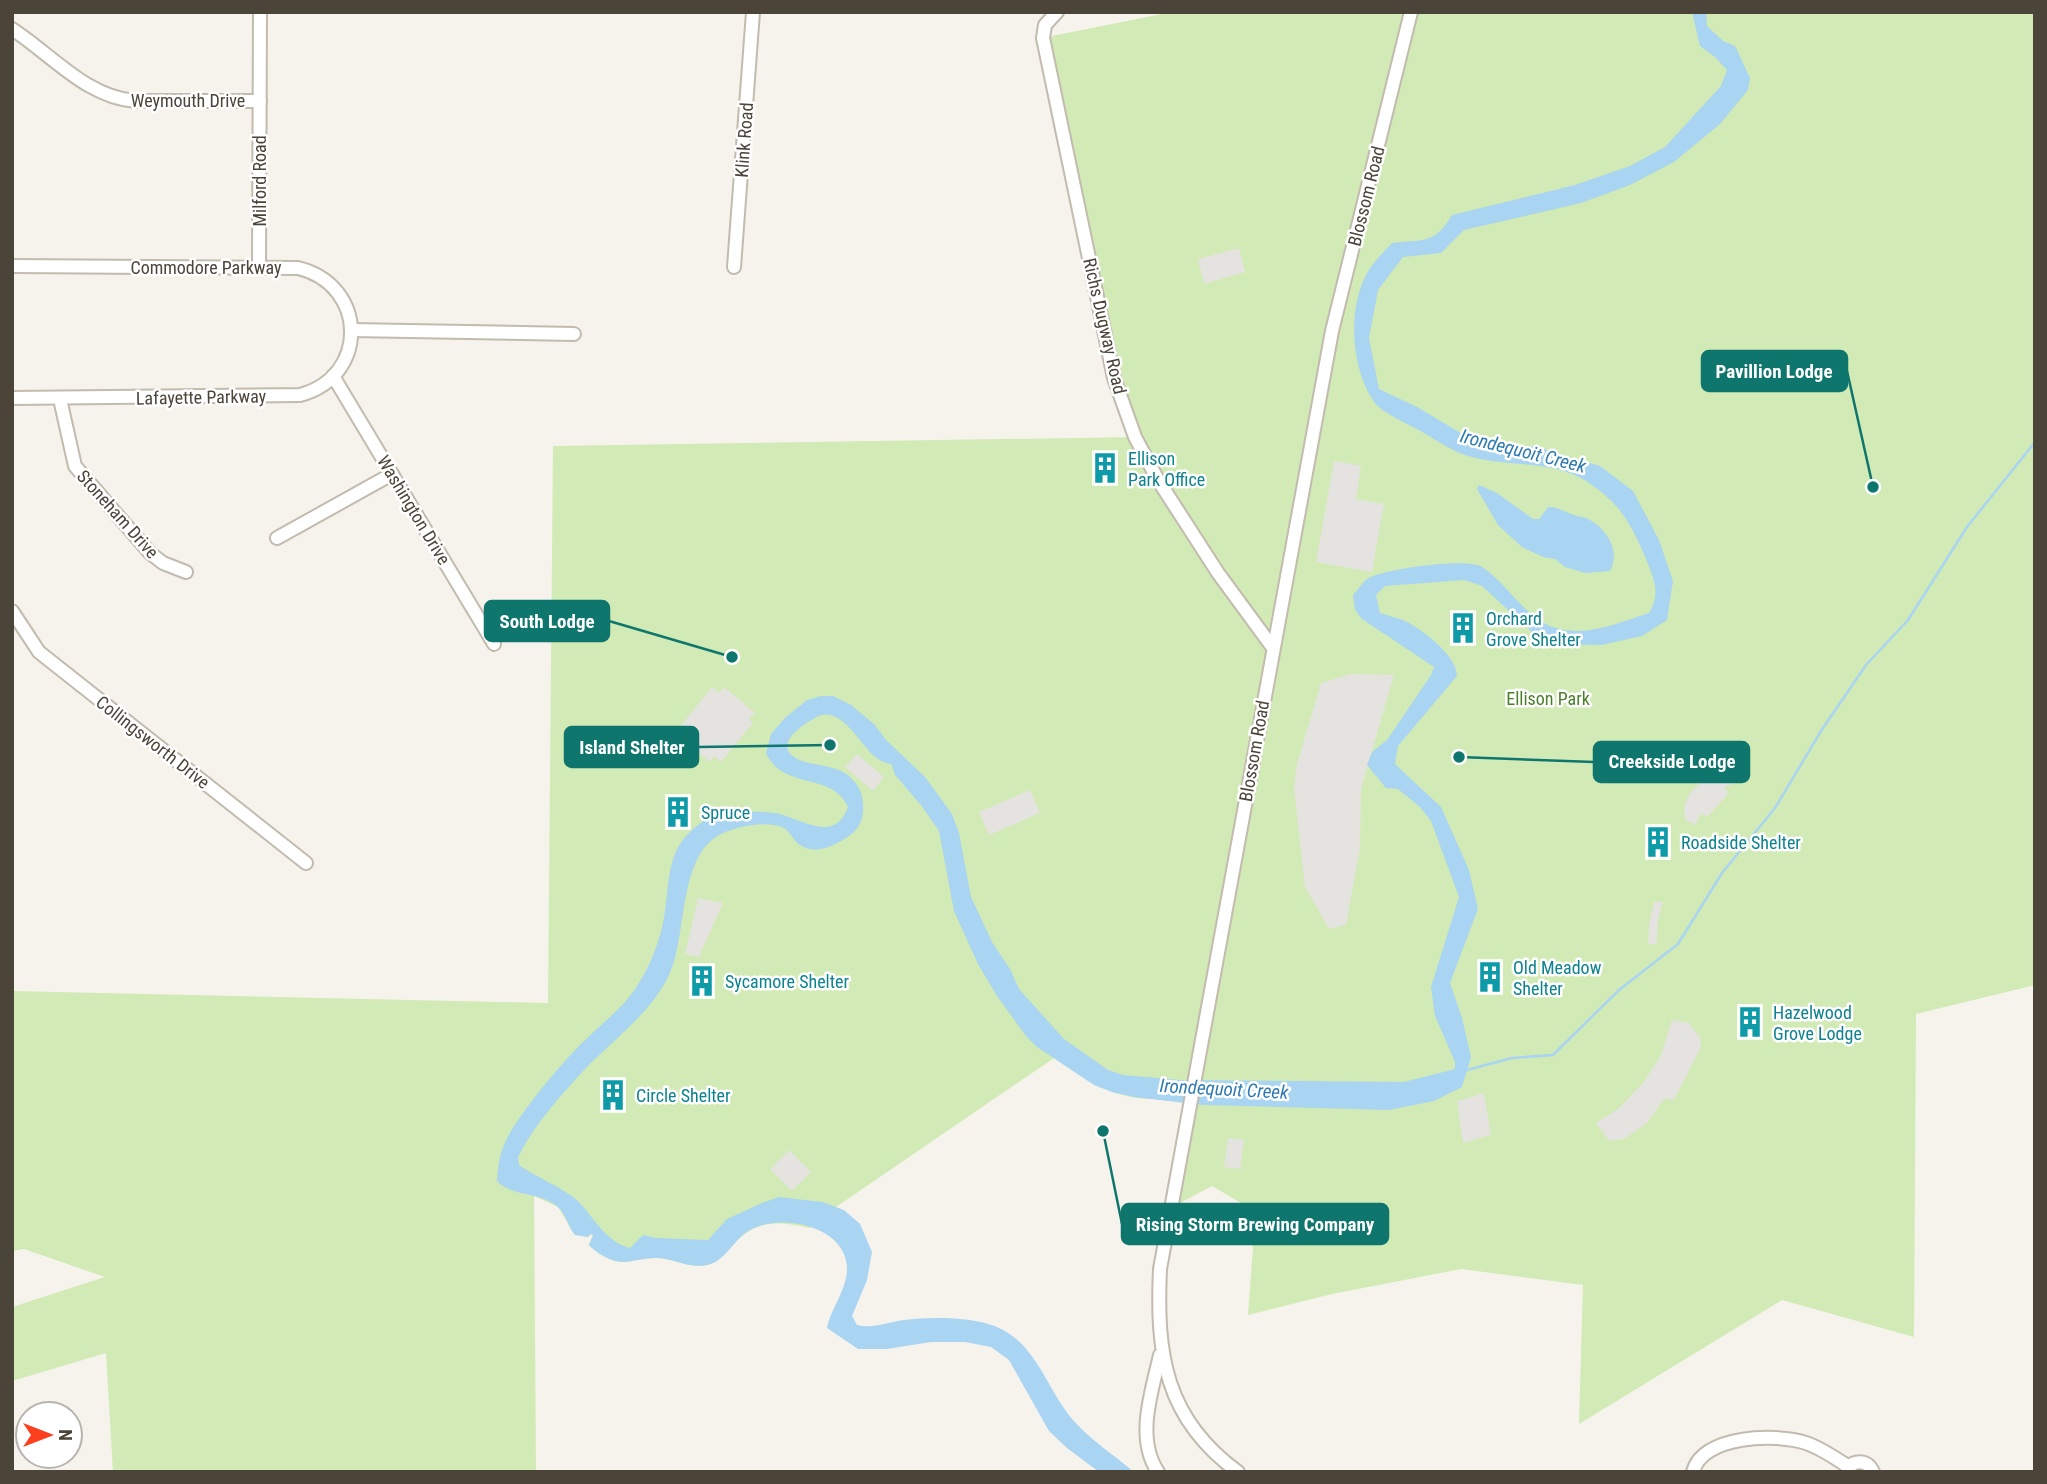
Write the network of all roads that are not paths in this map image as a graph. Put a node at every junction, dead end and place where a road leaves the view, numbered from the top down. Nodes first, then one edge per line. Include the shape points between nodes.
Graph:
1 (260, 12) edge
2 (754, 12) edge
3 (1057, 12) edge
4 (1411, 12) edge
5 (12, 29) edge
6 (260, 101) junction
7 (12, 266) edge
8 (259, 266) junction
9 (734, 267) dead end
10 (351, 330) junction
11 (574, 334) dead end
12 (333, 376) junction
13 (12, 398) edge
14 (60, 398) junction
15 (392, 474) junction
16 (277, 538) dead end
17 (186, 572) dead end
18 (12, 611) edge
19 (494, 644) dead end
20 (1273, 648) junction
21 (306, 863) dead end
22 (1161, 1352) junction
23 (1848, 1469) edge
24 (1157, 1472) edge
25 (1238, 1472) edge
26 (1693, 1472) edge
27 (1873, 1472) edge

1 - 6 street, Milford Road
2 - 9 street, Klink Road
3 - 20 street, Richs Dugway Road via 1045,25 1043,38 1114,378 1135,437 1158,480
4 - 20 street, Blossom Road via 1332,331
5 - 6 street, Weymouth Drive via 87,85 115,98
6 - 8 street, Milford Road
7 - 8 street, Commodore Parkway
8 - 10 street, Commodore Parkway via 298,268 326,280 342,297
10 - 11 street
10 - 12 street via 348,352
12 - 14 street, Lafayette Parkway via 313,391 291,396
12 - 15 street, Washington Drive
13 - 14 street, Lafayette Parkway
14 - 17 street, Stoneham Drive via 75,466 150,552
15 - 16 street
15 - 19 street, Washington Drive
18 - 21 street, Collingsworth Drive via 39,652
20 - 22 street, Blossom Road via 1160,1269
22 - 24 street via 1146,1442
22 - 25 street, Blossom Road via 1186,1418
23 - 26 street via 1818,1448 1771,1437 1708,1451
23 - 27 street via 1861,1462

